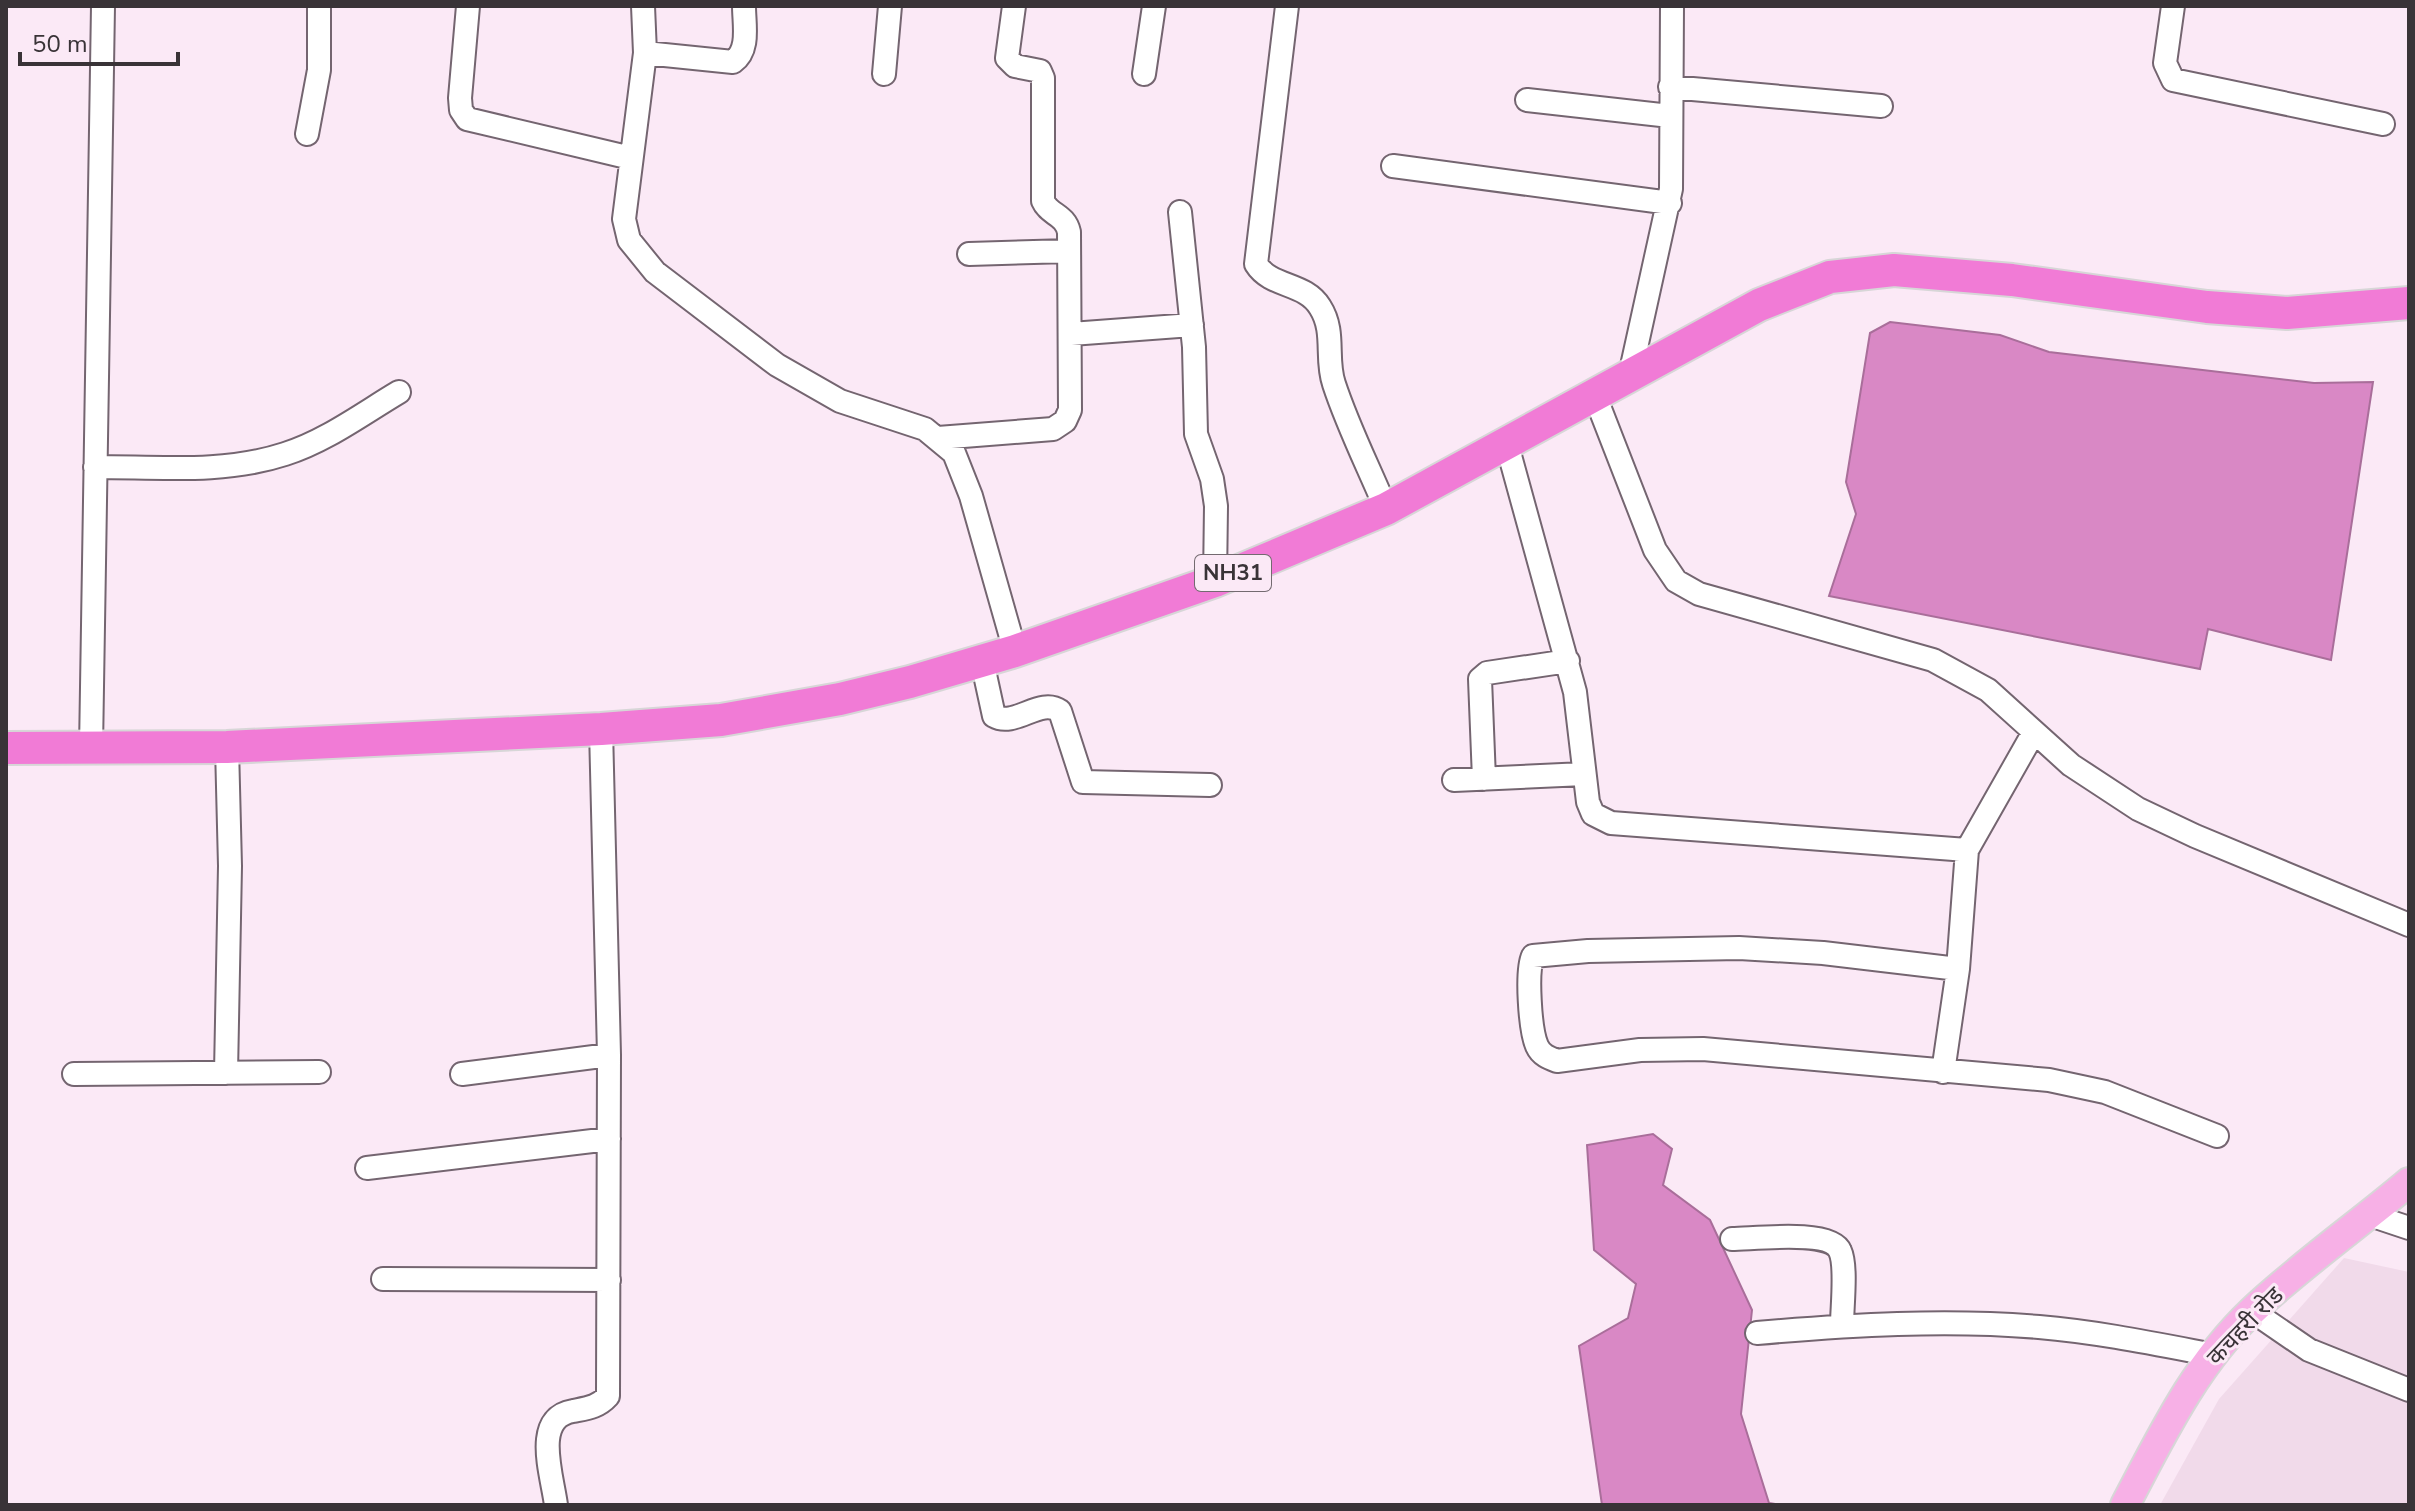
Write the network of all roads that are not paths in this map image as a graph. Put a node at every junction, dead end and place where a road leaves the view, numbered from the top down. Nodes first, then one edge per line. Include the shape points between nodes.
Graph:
1 (103, 6) edge
2 (319, 6) edge
3 (468, 6) edge
4 (643, 6) edge
5 (744, 6) edge
6 (890, 6) edge
7 (1014, 6) edge
8 (1154, 6) edge
9 (1287, 6) edge
10 (1672, 6) edge
11 (2173, 6) edge
12 (645, 53) junction
13 (884, 74) dead end
14 (1144, 74) dead end
15 (1670, 87) junction
16 (1527, 100) dead end
17 (1881, 106) dead end
18 (1670, 116) junction
19 (2383, 124) dead end
20 (307, 134) dead end
21 (631, 158) junction
22 (1393, 166) dead end
23 (1670, 203) junction
24 (1180, 212) dead end
25 (1069, 251) junction
26 (969, 254) dead end
27 (2409, 303) edge
28 (1192, 325) junction
29 (1071, 334) junction
30 (1630, 375) junction
31 (399, 392) dead end
32 (1595, 396) junction
33 (938, 438) junction
34 (1507, 445) junction
35 (95, 467) junction
36 (1386, 509) junction
37 (1215, 581) junction
38 (1015, 651) junction
39 (982, 661) junction
40 (1568, 661) junction
41 (601, 729) junction
42 (2034, 732) junction
43 (227, 747) junction
44 (6, 748) edge
45 (91, 749) junction
46 (1584, 774) junction
47 (1484, 779) junction
48 (1454, 780) dead end
49 (1210, 785) dead end
50 (1967, 850) junction
51 (2409, 925) edge
52 (1958, 969) junction
53 (609, 1055) junction
54 (319, 1072) dead end
55 (1943, 1072) junction
56 (226, 1073) junction
57 (74, 1074) dead end
58 (462, 1074) dead end
59 (2217, 1136) dead end
60 (609, 1139) junction
61 (367, 1168) dead end
62 (2409, 1182) edge
63 (2370, 1215) junction
64 (2409, 1228) edge
65 (1732, 1239) dead end
66 (383, 1279) dead end
67 (609, 1280) junction
68 (2252, 1311) junction
69 (1842, 1325) junction
70 (1757, 1333) dead end
71 (2214, 1355) junction
72 (2409, 1390) edge
73 (556, 1505) edge
74 (2125, 1505) edge

1 - 35 street
2 - 20 street via 319,70
3 - 21 street via 460,98 467,119
4 - 12 street
5 - 12 street via 744,48 733,62
6 - 13 street
7 - 25 street via 1007,58 1015,66 1040,71 1043,78 1043,201 1067,223
8 - 14 street
9 - 36 street via 1256,264 1262,273 1311,295 1320,307 1330,333 1332,381
10 - 15 street
11 - 19 street via 2165,63 2173,80
12 - 21 street
15 - 17 street
15 - 18 street
16 - 18 street
18 - 23 street
21 - 33 street via 624,219 629,240 655,272 807,384
22 - 23 street
23 - 30 street
24 - 28 street
25 - 26 street
25 - 29 street
27 - 30 highway, NH31 via 2287,313 2012,280 1855,272 1800,286
28 - 29 street
28 - 37 street via 1196,434 1216,506
29 - 33 street via 1071,393 1065,421 1036,432
30 - 32 highway, NH31
31 - 35 street via 318,440 261,461 212,468
32 - 34 highway, NH31
32 - 42 street via 1655,550 1676,581 1699,594 1933,660 1988,690
33 - 38 street via 963,469
34 - 36 highway, NH31
34 - 40 street
35 - 45 street
36 - 37 highway, NH31
37 - 38 highway, NH31
38 - 39 highway, NH31
39 - 41 highway, NH31 via 840,699 721,720
39 - 49 street via 994,716 1006,720 1045,708 1060,711 1083,782
40 - 46 street
40 - 47 street via 1487,673 1480,679
41 - 43 highway, NH31
41 - 53 street
42 - 50 street
42 - 51 street via 2100,787 2138,809
43 - 45 highway, NH31
43 - 56 street
44 - 45 highway, NH31
46 - 47 street
46 - 50 street via 1593,814 1611,823
47 - 48 street
50 - 52 street
52 - 55 street
52 - 55 street via 1739,948 1545,954 1533,956 1529,964 1537,1046 1557,1061 1640,1050 1703,1049
53 - 58 street
53 - 60 street
54 - 56 street
55 - 59 street via 2077,1084
56 - 57 street
60 - 61 street
60 - 67 street
62 - 63 main road, कचहरी रोड
63 - 64 street
63 - 68 main road, कचहरी रोड
65 - 69 street via 1806,1237 1834,1243 1842,1266
66 - 67 street
67 - 73 street via 608,1396 601,1404 558,1413 551,1421
68 - 71 main road, कचहरी रोड
68 - 72 street via 2309,1350
69 - 70 street
69 - 71 street via 2039,1327
71 - 74 main road, कचहरी रोड via 2177,1407

